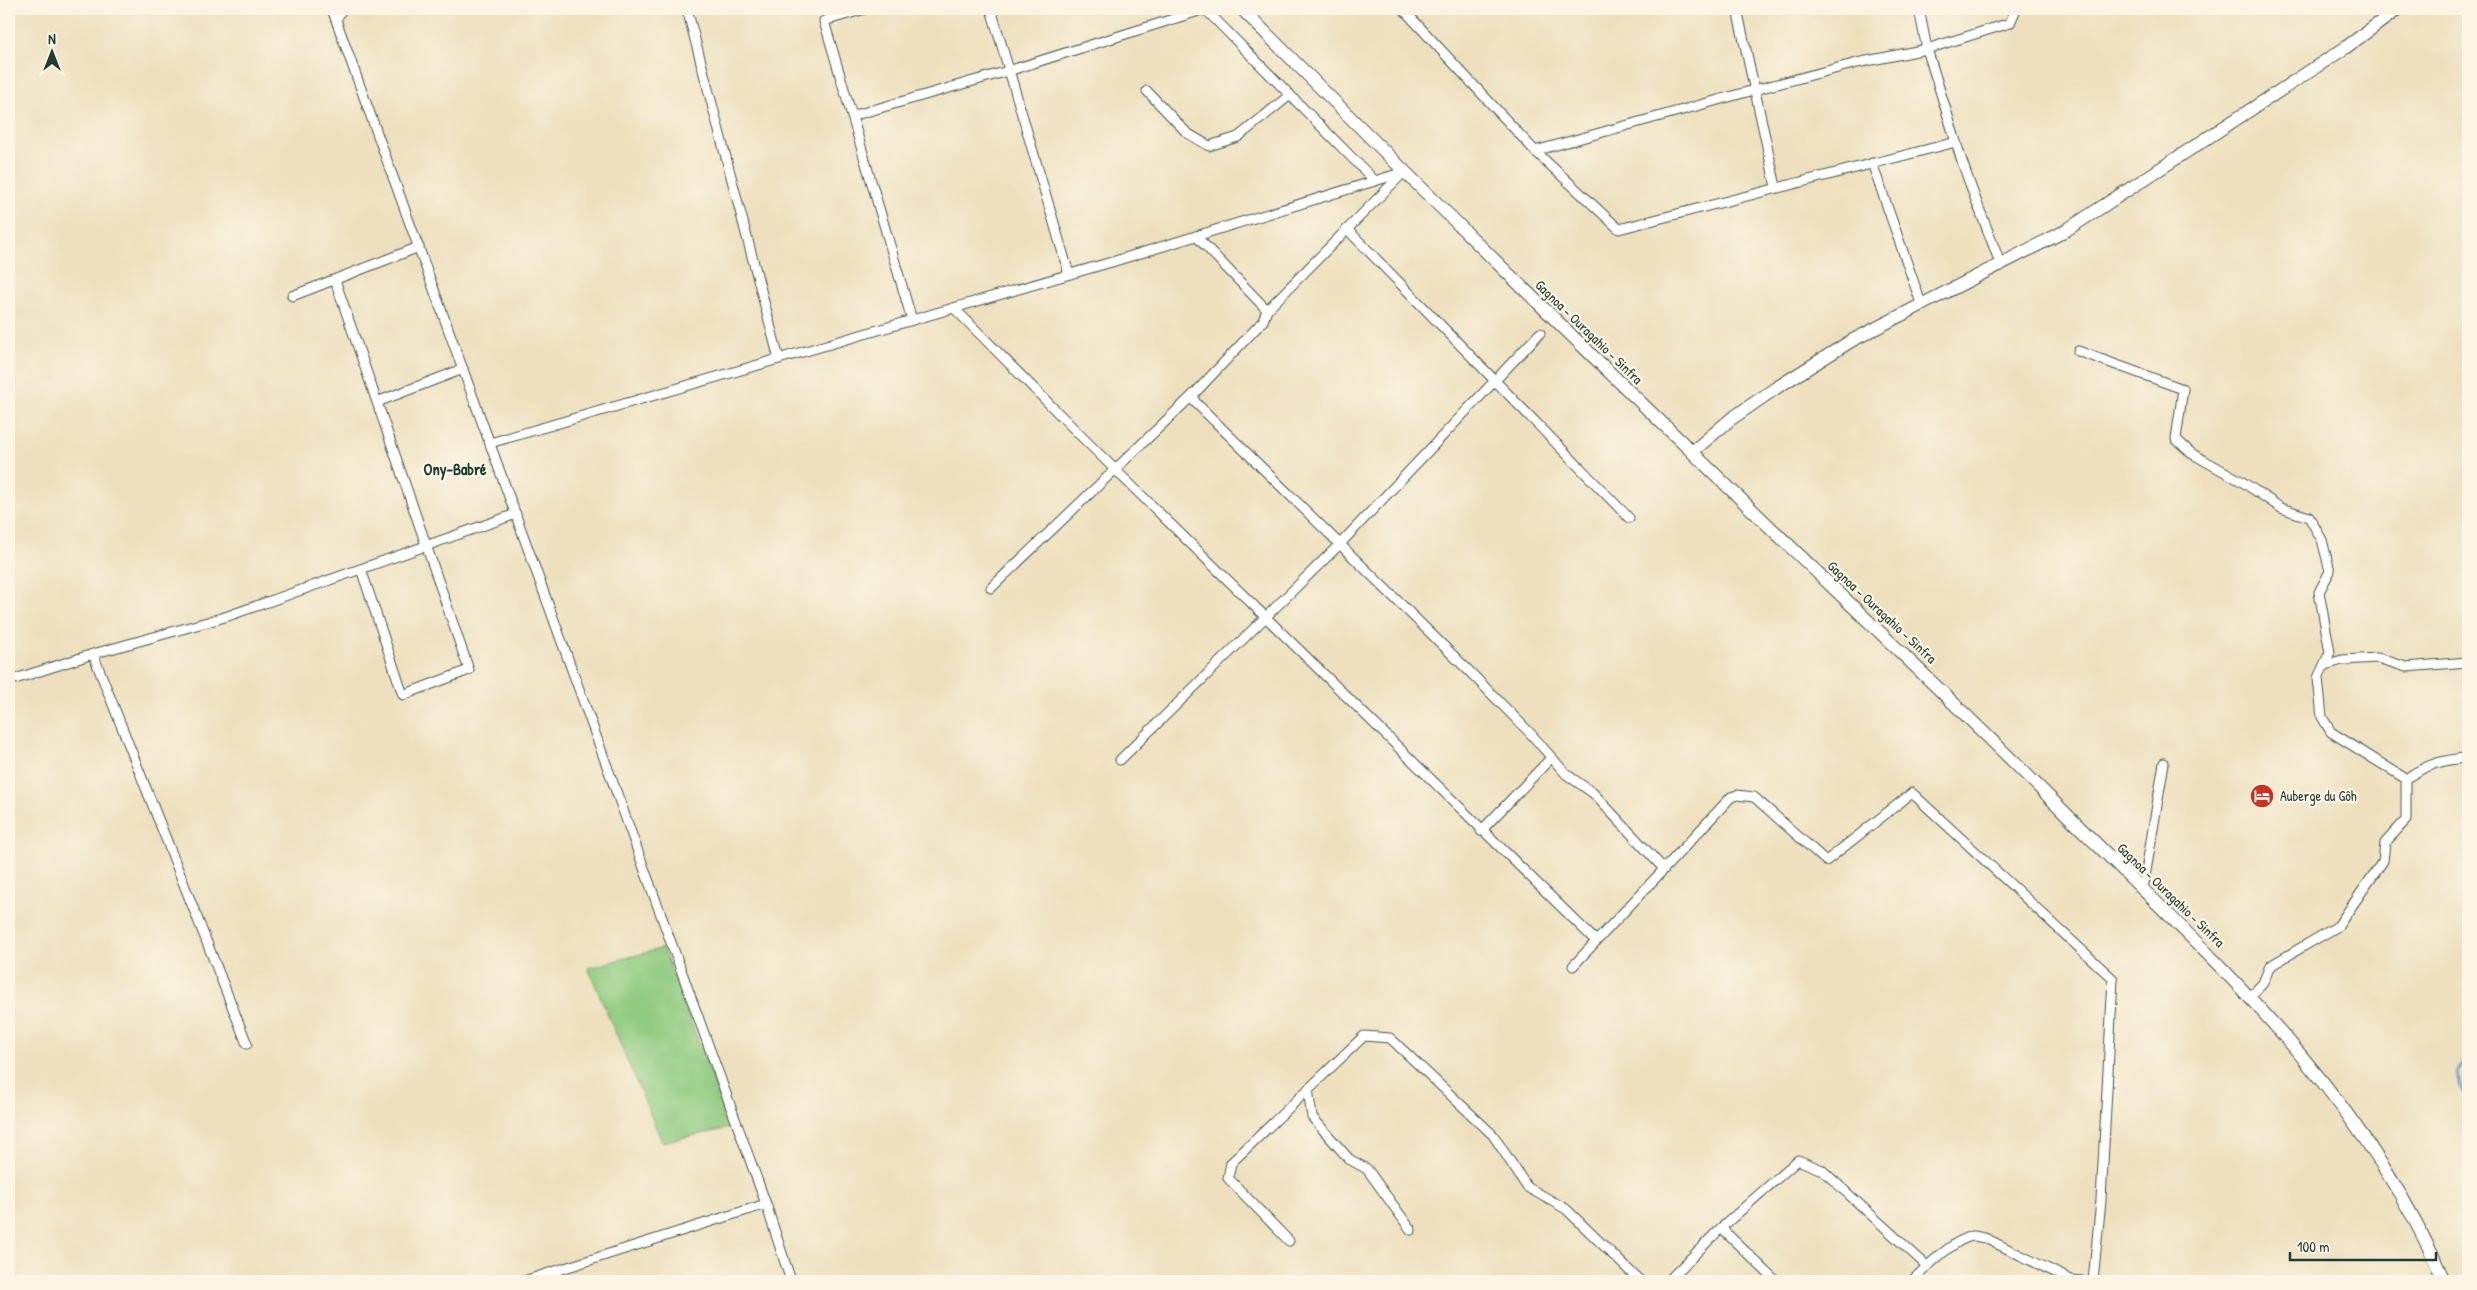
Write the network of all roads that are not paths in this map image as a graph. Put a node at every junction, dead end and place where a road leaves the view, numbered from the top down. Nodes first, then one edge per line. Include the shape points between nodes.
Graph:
1 (332, 9) edge
2 (342, 9) edge
3 (687, 9) edge
4 (865, 9) edge
5 (990, 9) edge
6 (1242, 9) edge
7 (1403, 9) edge
8 (1736, 9) edge
9 (1919, 9) edge
10 (2016, 9) edge
11 (2398, 9) edge
12 (336, 20) junction
13 (1927, 49) junction
14 (1008, 71) junction
15 (1754, 90) junction
16 (1148, 91) dead end
17 (1290, 95) junction
18 (852, 116) junction
19 (1956, 142) junction
20 (1535, 151) junction
21 (1872, 163) junction
22 (1404, 172) junction
23 (1375, 181) junction
24 (1776, 188) junction
25 (1347, 229) junction
26 (1196, 236) junction
27 (419, 246) junction
28 (2001, 266) junction
29 (1069, 274) junction
30 (335, 280) junction
31 (292, 296) dead end
32 (1922, 306) junction
33 (954, 308) junction
34 (1267, 310) junction
35 (912, 320) junction
36 (1540, 333) dead end
37 (2078, 351) dead end
38 (779, 359) junction
39 (463, 368) junction
40 (1496, 380) junction
41 (1194, 394) junction
42 (377, 402) junction
43 (490, 443) junction
44 (1692, 452) junction
45 (1114, 468) junction
46 (516, 514) junction
47 (1629, 518) dead end
48 (1340, 544) junction
49 (426, 546) junction
50 (360, 569) junction
51 (991, 588) dead end
52 (1265, 618) junction
53 (93, 654) junction
54 (2468, 662) edge
55 (2325, 665) junction
56 (12, 680) dead end
57 (1551, 758) junction
58 (2468, 758) edge
59 (1120, 760) dead end
60 (2164, 762) dead end
61 (2406, 779) junction
62 (1481, 831) junction
63 (1664, 869) junction
64 (2143, 889) junction
65 (1596, 941) junction
66 (1573, 966) dead end
67 (2250, 997) junction
68 (247, 1044) dead end
69 (1308, 1089) junction
70 (766, 1204) junction
71 (1721, 1228) junction
72 (1411, 1230) dead end
73 (1289, 1241) dead end
74 (1927, 1266) junction
75 (524, 1281) edge
76 (791, 1281) edge
77 (1640, 1281) edge
78 (1668, 1281) edge
79 (1776, 1281) edge
80 (1912, 1281) edge
81 (2083, 1281) edge
82 (2093, 1281) edge
83 (2444, 1281) edge

1 - 12 street
2 - 12 street
3 - 38 street
4 - 18 street via 824,21
5 - 14 street
6 - 22 main road, Gagnoa - Ouragahio - Sinfra
7 - 20 street
8 - 15 street
9 - 13 street
10 - 13 street via 2010,22
11 - 28 main road via 2185,154 2065,231
12 - 27 street
13 - 15 street via 1857,63
13 - 19 street
14 - 17 street via 1205,9
14 - 18 street
14 - 29 street
15 - 20 street
15 - 24 street
16 - 17 street via 1187,133 1210,146 1238,137
17 - 23 street
18 - 35 street
19 - 21 street
19 - 28 street
20 - 24 street via 1619,229
21 - 24 street
21 - 32 street
22 - 23 street
22 - 25 street
22 - 44 main road, Gagnoa - Ouragahio - Sinfra
23 - 26 street
25 - 34 street
25 - 40 street
26 - 29 street
26 - 34 street
27 - 30 street
27 - 39 street
28 - 32 main road
29 - 33 street
30 - 31 street
30 - 42 street
32 - 44 main road via 1851,342 1776,388 1731,419
33 - 35 street
33 - 45 street
34 - 41 street via 1263,321
35 - 38 street
36 - 40 street
37 - 55 street via 2183,389 2176,439 2190,453 2281,508 2309,517 2322,540 2330,571 2319,592 2330,652
38 - 43 street
39 - 42 street
39 - 43 street
40 - 47 street
40 - 48 street
41 - 45 street
41 - 48 street via 1194,401
42 - 49 street
43 - 46 street
44 - 64 main road, Gagnoa - Ouragahio - Sinfra via 1947,694
45 - 51 street
45 - 52 street
46 - 49 street
46 - 70 street
48 - 52 street
48 - 57 street via 1468,670
49 - 50 street
49 - 50 street via 469,670 403,694
50 - 53 street via 225,617
52 - 59 street
52 - 62 street
53 - 56 street
53 - 68 street
54 - 55 street via 2406,667 2378,658 2342,660
55 - 61 street via 2318,678 2322,717 2331,732
57 - 62 street
57 - 63 street via 1566,774 1593,793
58 - 61 street via 2420,768
60 - 64 street
61 - 67 street via 2406,820 2385,843 2383,861 2338,926 2270,966 2263,983
62 - 65 street
63 - 65 street
63 - 82 street via 1731,797 1737,795 1754,797 1826,861 1912,793 2113,979 2101,1200
64 - 67 main road, Gagnoa - Ouragahio - Sinfra
65 - 66 street
67 - 83 main road, Gagnoa - Ouragahio - Sinfra via 2326,1083 2378,1154 2426,1238
69 - 72 street via 1312,1117 1349,1159 1367,1170
69 - 73 street via 1231,1163 1228,1178
69 - 77 street via 1364,1036 1390,1038 1493,1135 1527,1187 1566,1209
70 - 75 street
70 - 76 street
71 - 74 street via 1798,1160 1822,1170
71 - 78 street
71 - 79 street
74 - 80 street
74 - 81 street via 1962,1240 1973,1236 1985,1238 2071,1280
81 - 82 street

